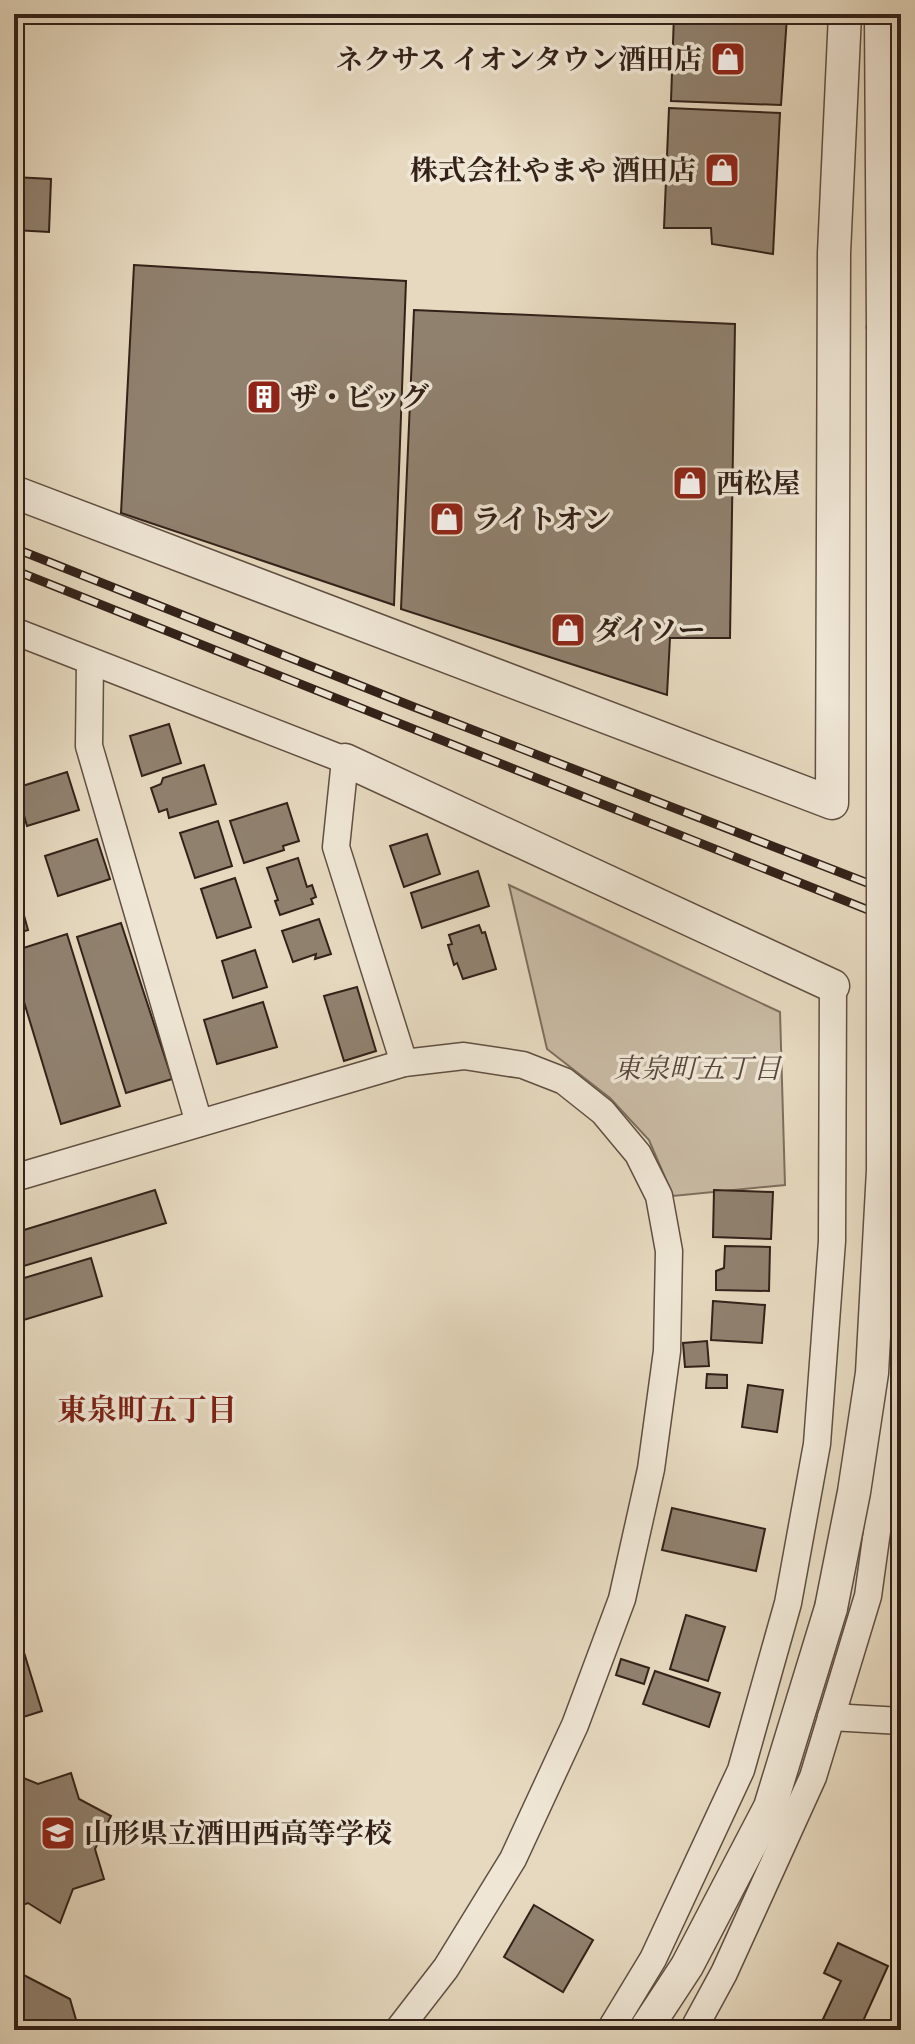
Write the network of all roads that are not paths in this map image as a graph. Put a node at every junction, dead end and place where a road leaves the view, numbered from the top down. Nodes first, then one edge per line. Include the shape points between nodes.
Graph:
1 (845, 14) edge
2 (881, 14) edge
3 (14, 492) edge
4 (14, 631) edge
5 (90, 661) junction
6 (345, 760) junction
7 (833, 986) joint
8 (404, 1063) junction
9 (199, 1123) junction
10 (14, 1178) edge
11 (901, 1358) edge
12 (831, 1717) junction
13 (901, 1721) edge
14 (398, 2030) edge
15 (610, 2030) edge
16 (645, 2030) edge
17 (693, 2030) edge

1 - 3 street via 834,253 832,803
2 - 16 street, bridge via 883,1170 872,1373 831,1608 770,1807 687,1966
4 - 5 street
5 - 6 street
5 - 9 street via 89,746
6 - 7 street
6 - 8 street via 336,847
7 - 15 street via 832,1241 817,1444 788,1603 741,1770 653,1959
8 - 9 street
8 - 14 street via 464,1056 523,1065 564,1081 603,1112 638,1154 659,1196 669,1251 665,1366 651,1469 622,1599 575,1725 513,1859 446,1968
9 - 10 street
11 - 12 street via 868,1596
12 - 13 street
12 - 17 street via 813,1777

